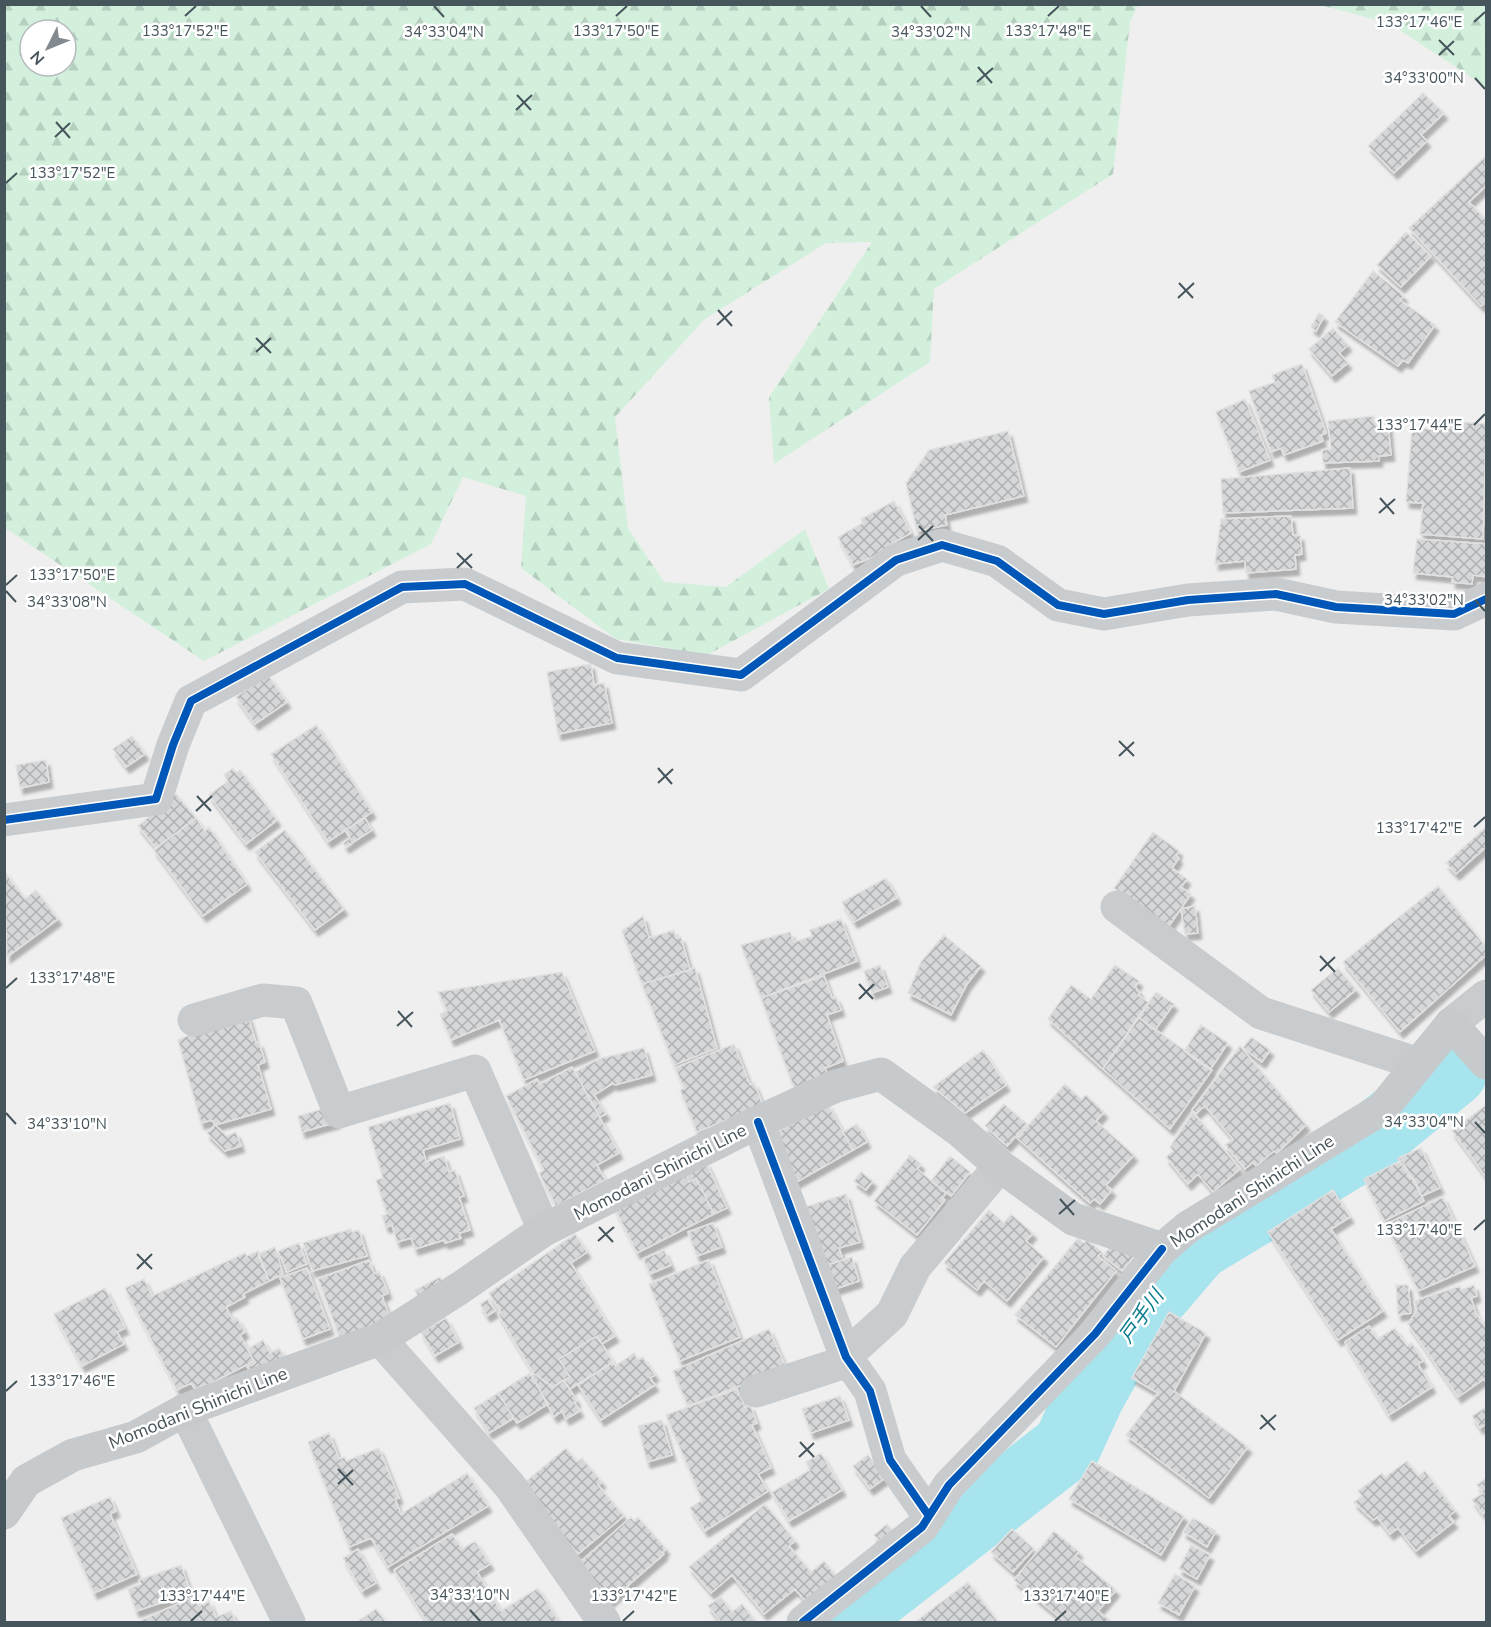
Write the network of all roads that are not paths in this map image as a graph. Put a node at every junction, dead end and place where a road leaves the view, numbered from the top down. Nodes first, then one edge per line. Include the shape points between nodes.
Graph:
1 (1486, 599) edge
2 (4, 819) edge
3 (1117, 907) dead end
4 (1486, 996) edge
5 (194, 1020) dead end
6 (1451, 1024) junction
7 (1486, 1063) edge
8 (1419, 1064) junction
9 (758, 1122) junction
10 (1000, 1166) junction
11 (544, 1230) junction
12 (1162, 1249) junction
13 (380, 1339) junction
14 (846, 1357) junction
15 (756, 1391) dead end
16 (185, 1410) junction
17 (4, 1513) edge
18 (929, 1516) junction
19 (289, 1623) edge
20 (604, 1623) edge
21 (804, 1623) edge

1 - 2 street via 1454,615 1336,607 1276,594 1188,600 1104,614 1058,605 997,561 942,545 896,560 741,675 617,658 465,584 402,587 191,701 172,745 156,799
3 - 8 street via 1261,1013
4 - 6 street
5 - 11 street via 263,1000 296,1003 339,1112 475,1071
6 - 7 main road
6 - 8 main road, Momodani Shinichi Line
8 - 12 main road, Momodani Shinichi Line via 1383,1108 1188,1227
9 - 10 main road, Momodani Shinichi Line via 836,1086 881,1074 960,1131
9 - 11 main road, Momodani Shinichi Line
9 - 14 street
10 - 12 main road, Momodani Shinichi Line via 1073,1219
10 - 14 street via 915,1267 892,1314
11 - 13 main road, Momodani Shinichi Line
12 - 18 street via 1095,1334 949,1485
13 - 16 main road, Momodani Shinichi Line
13 - 20 street via 510,1486
14 - 15 street via 836,1365
14 - 18 street via 870,1391 890,1460
16 - 17 main road, Momodani Shinichi Line via 136,1437 72,1455 26,1481
16 - 19 street
18 - 21 street via 922,1527

